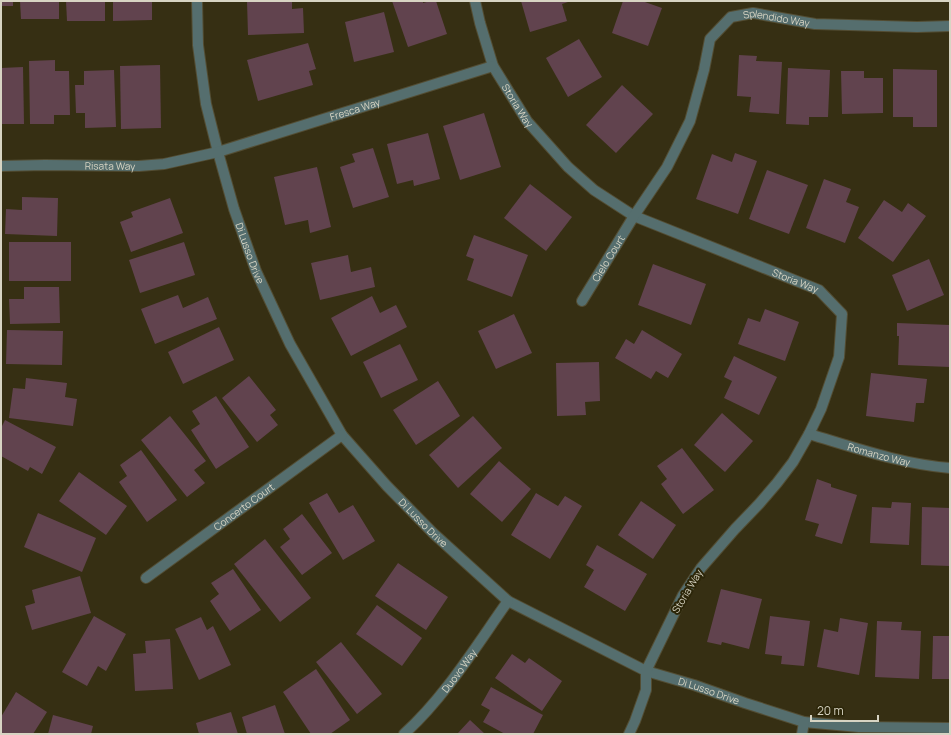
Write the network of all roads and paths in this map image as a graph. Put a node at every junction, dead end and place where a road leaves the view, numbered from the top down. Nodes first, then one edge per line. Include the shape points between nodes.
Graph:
1 (197, 1) edge
2 (475, 1) edge
3 (950, 26) edge
4 (493, 66) junction
5 (218, 152) junction
6 (1, 166) edge
7 (634, 216) junction
8 (582, 301) dead end
9 (809, 434) junction
10 (342, 435) junction
11 (950, 468) edge
12 (146, 578) dead end
13 (508, 601) junction
14 (646, 670) junction
15 (804, 722) junction
16 (950, 728) edge
17 (404, 734) edge
18 (629, 734) edge
19 (802, 734) edge

1 - 5 street, Di Lusso Drive via 198,45 205,97
2 - 4 street, Storia Way
3 - 7 street, Splendido Way via 815,24 753,13 731,16 710,39 690,121 667,167
4 - 5 street, Fresca Way
4 - 7 street, Storia Way via 527,121 568,167 594,190
5 - 6 street, Risata Way via 164,164 139,166
5 - 10 street, Di Lusso Drive via 234,209 256,271 290,344
7 - 8 street, Cielo Court
7 - 9 street, Storia Way via 819,290 842,314 839,358
9 - 11 street, Romanzo Way via 886,457
9 - 14 street, Storia Way via 777,483 701,568 683,595
10 - 12 street, Concerto Court
10 - 13 street, Di Lusso Drive via 433,533
13 - 14 street, Di Lusso Drive
13 - 17 street, Duovo Way via 444,691
14 - 15 street, Di Lusso Drive
14 - 18 street via 646,690
15 - 16 street, Di Lusso Drive via 859,727
15 - 19 street

